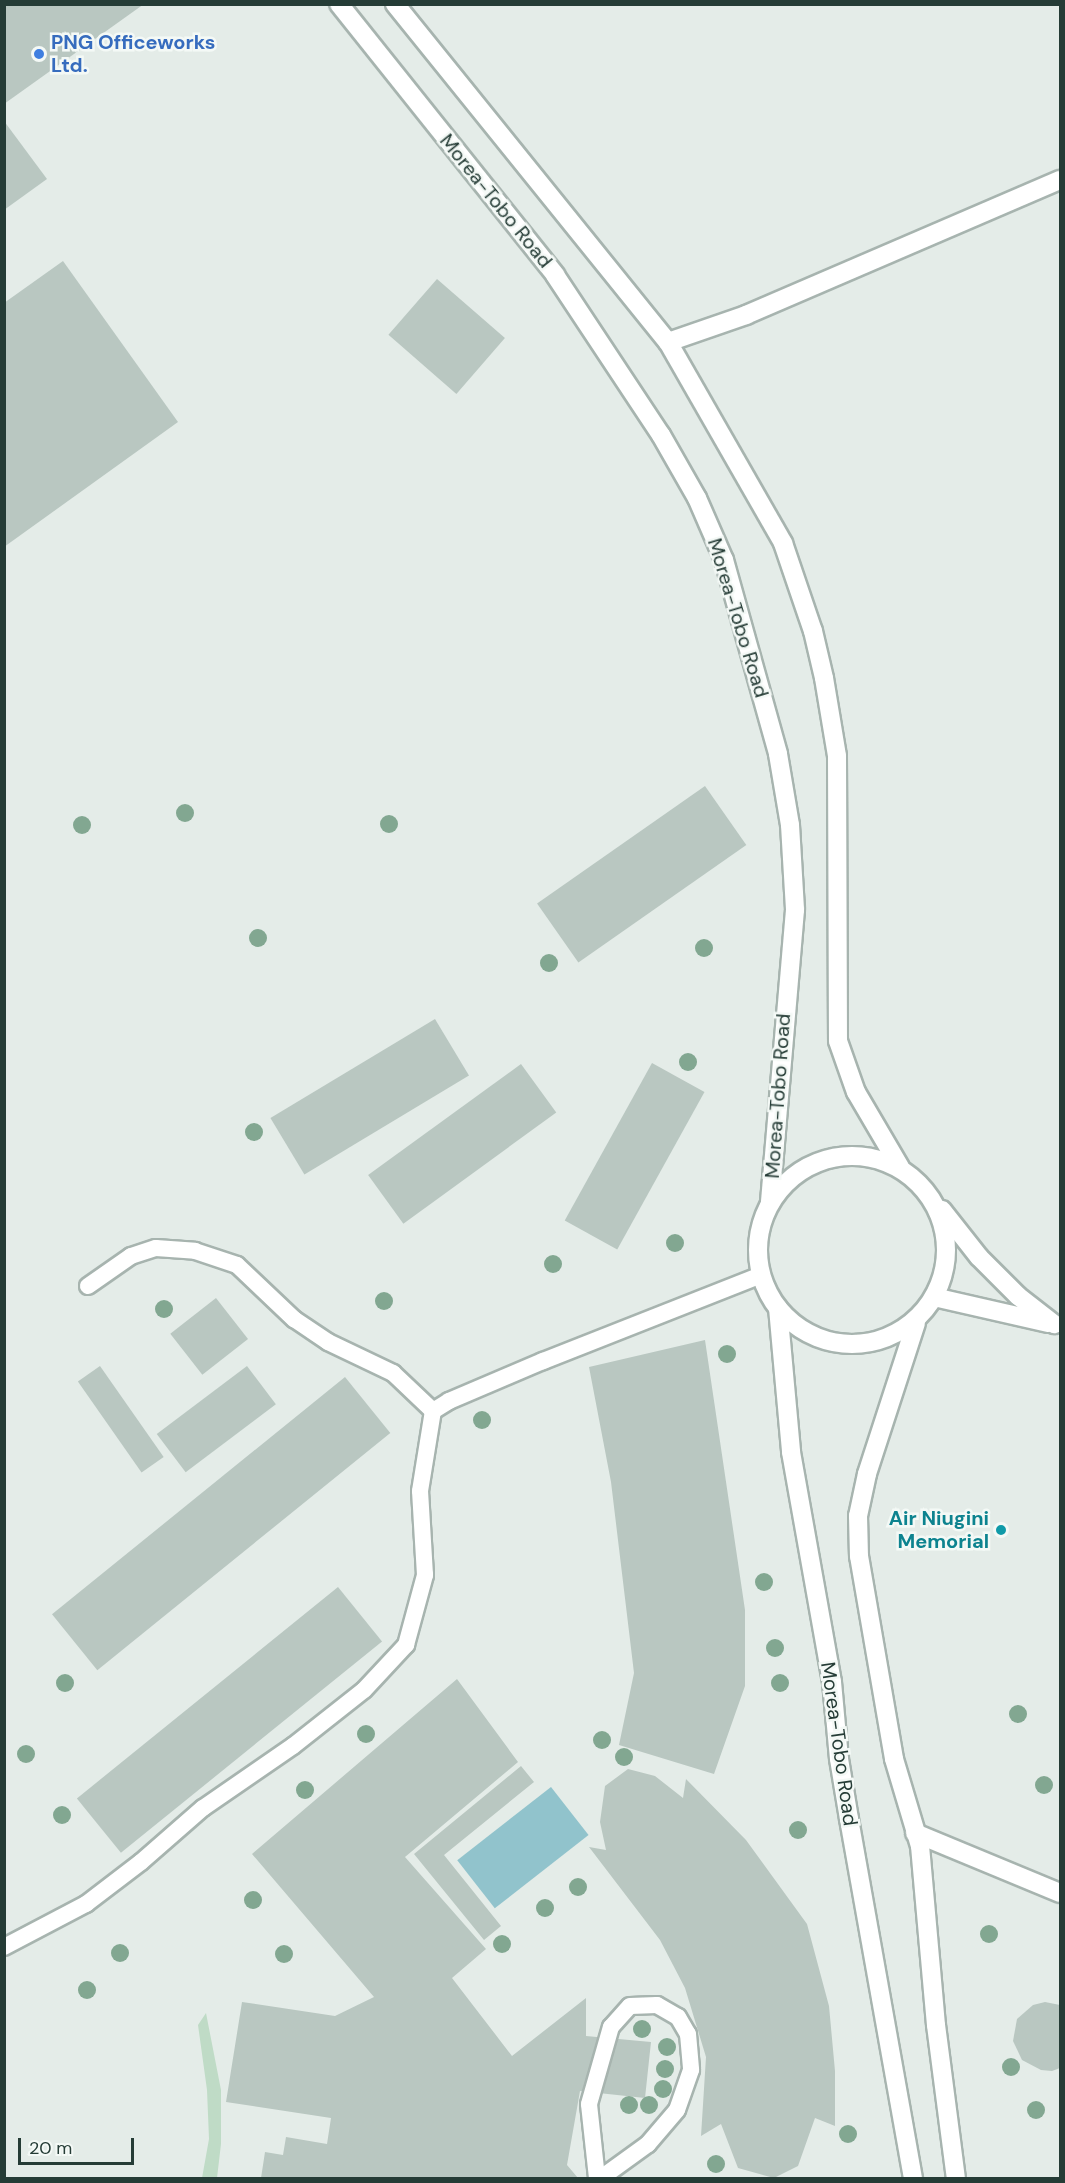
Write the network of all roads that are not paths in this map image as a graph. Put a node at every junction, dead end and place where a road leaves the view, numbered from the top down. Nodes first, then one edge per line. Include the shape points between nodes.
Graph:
1 (339, 4) edge
2 (395, 4) edge
3 (1060, 180) edge
4 (668, 342) junction
5 (900, 1167) junction
6 (928, 1193) junction
7 (770, 1203) junction
8 (761, 1275) junction
9 (88, 1286) dead end
10 (934, 1297) junction
11 (778, 1308) junction
12 (916, 1323) junction
13 (1057, 1326) edge
14 (433, 1412) junction
15 (915, 1833) junction
16 (1060, 1893) edge
17 (4, 1947) edge
18 (599, 2178) edge
19 (913, 2178) edge
20 (956, 2178) edge

1 - 7 main road, Morea-Tobo Road via 555,275 661,435 697,498 724,560 778,754 790,825 795,910
2 - 4 main road
3 - 4 main road via 746,315
4 - 5 main road via 783,543 813,631 837,756 838,1041 856,1092
5 - 6 main road
5 - 7 main road via 865,1155 827,1158 794,1175
6 - 10 main road via 944,1226 946,1262
6 - 13 main road via 979,1257 1018,1296
7 - 8 main road via 758,1238
8 - 11 main road
8 - 14 lane via 543,1361 449,1401
9 - 14 lane via 131,1256 156,1248 195,1251 237,1265 294,1319 328,1342 393,1372
10 - 12 main road
10 - 13 main road
11 - 12 main road via 805,1332 839,1344 875,1341
11 - 19 main road, Morea-Tobo Road via 790,1452 832,1683 849,1819
12 - 15 main road via 867,1474 858,1516 859,1556 894,1759
14 - 17 lane via 420,1491 425,1575 406,1645 364,1690 293,1746 203,1808 86,1904
15 - 16 main road
15 - 20 main road via 920,1846 936,2025
18 - 18 lane via 589,2104 611,2027 630,2006 657,2006 678,2017 688,2034 691,2070 677,2110 648,2144

